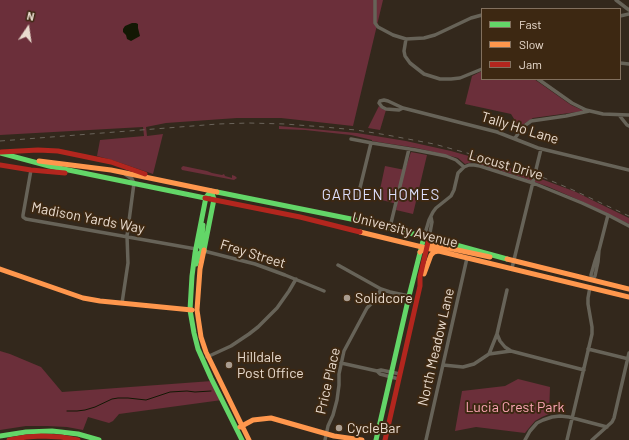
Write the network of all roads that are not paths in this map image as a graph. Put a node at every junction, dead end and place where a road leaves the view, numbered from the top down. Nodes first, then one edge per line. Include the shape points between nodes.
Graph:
1 (375, 0) edge
2 (616, 0) edge
3 (629, 10) edge
4 (481, 15) edge
5 (406, 39) junction
6 (481, 69) edge
7 (539, 80) edge
8 (403, 108) junction
9 (589, 111) junction
10 (619, 115) junction
11 (628, 115) edge
12 (625, 122) junction
13 (629, 126) edge
14 (515, 138) junction
15 (351, 139) dead end
16 (371, 143) junction
17 (409, 149) junction
18 (541, 149) junction
19 (0, 153) edge
20 (33, 162) junction
21 (0, 165) edge
22 (464, 167) junction
23 (31, 170) junction
24 (629, 170) edge
25 (118, 171) junction
26 (85, 174) junction
27 (151, 178) junction
28 (134, 183) junction
29 (533, 183) junction
30 (192, 187) junction
31 (211, 191) junction
32 (206, 197) junction
33 (214, 199) junction
34 (357, 200) dead end
35 (608, 215) junction
36 (202, 216) junction
37 (391, 223) dead end
38 (629, 226) edge
39 (127, 236) junction
40 (427, 237) junction
41 (424, 248) junction
42 (196, 249) junction
43 (204, 251) junction
44 (438, 251) junction
45 (499, 257) junction
46 (467, 258) junction
47 (514, 260) junction
48 (338, 265) dead end
49 (512, 268) junction
50 (0, 269) edge
51 (296, 279) junction
52 (592, 280) junction
53 (192, 281) junction
54 (576, 284) junction
55 (609, 284) junction
56 (420, 286) junction
57 (590, 287) junction
58 (381, 289) junction
59 (506, 290) dead end
60 (629, 290) edge
61 (324, 291) dead end
62 (409, 296) junction
63 (629, 297) edge
64 (122, 303) junction
65 (190, 310) junction
66 (197, 310) junction
67 (200, 333) junction
68 (497, 334) junction
69 (588, 349) junction
70 (511, 351) junction
71 (629, 353) edge
72 (489, 354) junction
73 (205, 358) junction
74 (628, 358) edge
75 (341, 363) junction
76 (443, 365) junction
77 (584, 370) junction
78 (391, 375) junction
79 (399, 376) junction
80 (573, 418) junction
81 (608, 427) junction
82 (240, 428) junction
83 (326, 434) junction
84 (0, 436) edge
85 (9, 440) edge
86 (78, 440) edge
87 (99, 440) edge
88 (242, 440) edge
89 (249, 440) edge
90 (325, 440) edge
91 (362, 440) edge
92 (376, 440) edge
93 (384, 440) edge
94 (426, 440) edge
95 (525, 440) edge
96 (567, 440) edge
97 (592, 440) edge

1 - 5 street via 375,22 378,27
2 - 3 street
4 - 5 street via 435,35
5 - 6 street via 405,56 424,74 440,79 451,79
7 - 9 street via 572,103
8 - 8 street, Tally Ho Lane via 384,100 379,103 386,109
8 - 14 street, Tally Ho Lane
9 - 10 street
9 - 14 street via 531,121
10 - 11 street
10 - 12 street
11 - 12 street
12 - 13 street
14 - 18 street, Tally Ho Lane
15 - 16 street, Locust Drive
16 - 17 street, Locust Drive
16 - 34 street
17 - 22 street, Locust Drive via 452,158
17 - 37 street
18 - 24 street, Tally Ho Lane
18 - 29 street
19 - 20 main road, University Avenue
19 - 30 main road via 38,150 71,153 111,162
20 - 25 main road, University Avenue
20 - 26 main road, University Avenue
21 - 23 main road
22 - 29 street, Locust Drive via 480,166
22 - 40 street via 458,173 451,196 434,210
23 - 26 main road
23 - 39 street, Madison Yards Way via 23,217
25 - 27 main road, University Avenue
25 - 28 street via 134,180
26 - 28 main road, University Avenue
27 - 28 street via 137,179
27 - 30 main road, University Avenue
28 - 32 main road, University Avenue
28 - 39 street
29 - 35 street, Locust Drive
29 - 47 street
30 - 31 main road, University Avenue
31 - 32 main road
31 - 33 main road
31 - 40 main road, University Avenue
32 - 33 main road, University Avenue
32 - 36 main road
33 - 41 main road, University Avenue via 306,218
33 - 43 main road
35 - 38 street, Locust Drive
35 - 52 street via 597,269
36 - 42 main road
36 - 43 main road via 204,226 201,247
39 - 42 street, Madison Yards Way
39 - 64 street via 128,263
40 - 41 main road
40 - 45 main road, University Avenue
41 - 44 main road, University Avenue
41 - 45 main road via 437,245 482,256
41 - 56 main road
41 - 62 main road
42 - 53 main road
43 - 51 street, Frey Street via 255,264
43 - 53 main road via 199,254
43 - 66 main road
44 - 46 main road, University Avenue
44 - 56 main road via 431,255
45 - 47 main road, University Avenue
46 - 49 main road, University Avenue
46 - 76 street, North Meadow Lane
47 - 49 street
47 - 52 main road, University Avenue
48 - 58 street
49 - 54 main road, University Avenue
50 - 64 main road via 79,297
51 - 61 street, Frey Street
51 - 73 street via 277,308 258,327 231,346
52 - 54 main road via 589,284
52 - 55 main road, University Avenue
53 - 65 main road
54 - 57 main road, University Avenue
55 - 57 main road via 593,284
55 - 60 main road, University Avenue
56 - 79 main road
57 - 63 main road, University Avenue
57 - 69 street via 588,304 592,330
58 - 62 street
58 - 75 street, Price Place via 367,308 345,349
59 - 68 street
62 - 78 main road
64 - 65 main road
65 - 66 main road
65 - 67 main road via 194,313
65 - 73 main road via 198,349
66 - 67 main road
67 - 73 main road via 206,352
68 - 70 street via 500,341
68 - 72 street
69 - 74 street
69 - 77 street
70 - 72 street
70 - 77 street
71 - 74 street
72 - 76 street via 468,366
73 - 82 main road via 210,378
74 - 81 street via 616,414
75 - 78 street via 381,370
75 - 83 street, Price Place via 338,400
76 - 94 street, North Meadow Lane
77 - 80 street
78 - 79 street
78 - 92 main road
79 - 93 main road
80 - 81 street
80 - 95 street via 560,416 543,420 533,428
80 - 96 street
81 - 97 street
82 - 83 main road via 253,420 271,418
82 - 88 main road
82 - 89 main road
83 - 90 street, Price Place
83 - 91 main road
84 - 87 main road via 52,431
85 - 86 main road via 41,436

